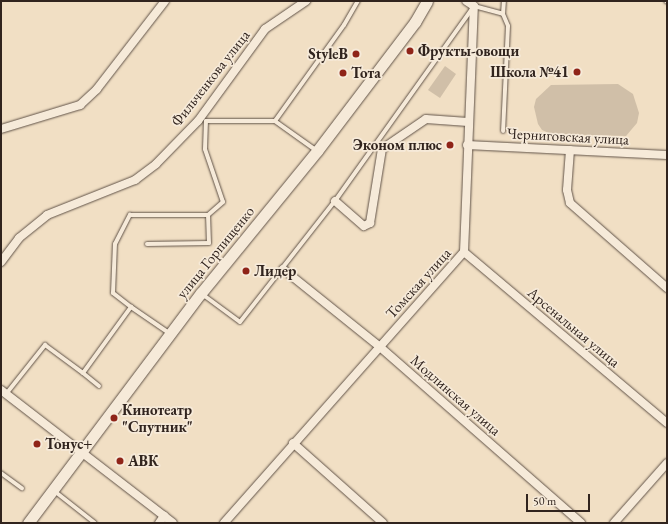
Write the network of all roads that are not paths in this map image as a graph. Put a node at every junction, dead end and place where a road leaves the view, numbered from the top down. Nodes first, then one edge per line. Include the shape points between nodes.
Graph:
1 (165, 1) edge
2 (306, 1) edge
3 (358, 1) edge
4 (427, 1) edge
5 (466, 1) edge
6 (504, 1) edge
7 (474, 6) junction
8 (503, 14) junction
9 (275, 121) junction
10 (468, 122) junction
11 (1, 129) edge
12 (502, 131) dead end
13 (467, 145) junction
14 (378, 147) junction
15 (570, 150) junction
16 (317, 152) junction
17 (667, 156) edge
18 (335, 201) junction
19 (208, 215) junction
20 (147, 244) dead end
21 (464, 252) junction
22 (1, 262) edge
23 (283, 269) junction
24 (667, 288) edge
25 (201, 293) junction
26 (131, 307) junction
27 (170, 334) junction
28 (380, 346) junction
29 (83, 373) junction
30 (100, 386) dead end
31 (4, 392) edge
32 (667, 423) edge
33 (293, 443) junction
34 (82, 452) junction
35 (667, 463) edge
36 (1, 472) edge
37 (22, 488) dead end
38 (53, 490) junction
39 (164, 516) junction
40 (28, 523) edge
41 (95, 523) edge
42 (159, 523) edge
43 (173, 523) edge
44 (224, 523) edge
45 (383, 523) edge
46 (581, 523) edge
47 (614, 523) edge

1 - 11 street via 98,89 80,105
2 - 22 street, Фильченкова улица via 265,29 198,121 156,164 135,180 47,215 19,238
3 - 9 lane via 344,25
4 - 16 main road, улица Горпищенко via 415,22
5 - 7 street
6 - 8 lane
7 - 8 lane
7 - 10 street, Томская улица
7 - 14 lane
8 - 12 lane via 508,26
9 - 16 lane
9 - 19 lane via 206,121 205,149 223,202
10 - 13 street, Томская улица
10 - 14 street via 426,119
13 - 15 street, Черниговская улица
13 - 21 street, Томская улица
14 - 18 lane
14 - 18 street via 370,223 364,226
15 - 17 street, Черниговская улица
15 - 24 street via 567,190 570,203
16 - 25 main road, улица Горпищенко
18 - 23 lane
19 - 20 lane via 209,243
19 - 26 lane via 130,215 115,244 113,293
21 - 28 street, Томская улица
21 - 32 street, Арсенальная улица
23 - 25 lane via 240,322
23 - 28 street, Модлинская улица
25 - 27 main road, улица Горпищенко
26 - 27 lane
26 - 29 lane
27 - 34 main road, улица Горпищенко
28 - 33 street, Томская улица
28 - 46 street, Модлинская улица
29 - 30 lane
29 - 31 lane via 45,345
31 - 34 street
33 - 44 street, Томская улица
33 - 45 street
34 - 38 main road, улица Горпищенко
34 - 39 street
35 - 47 street
36 - 37 lane
38 - 40 main road, улица Горпищенко
38 - 41 lane
39 - 42 street
39 - 43 street

